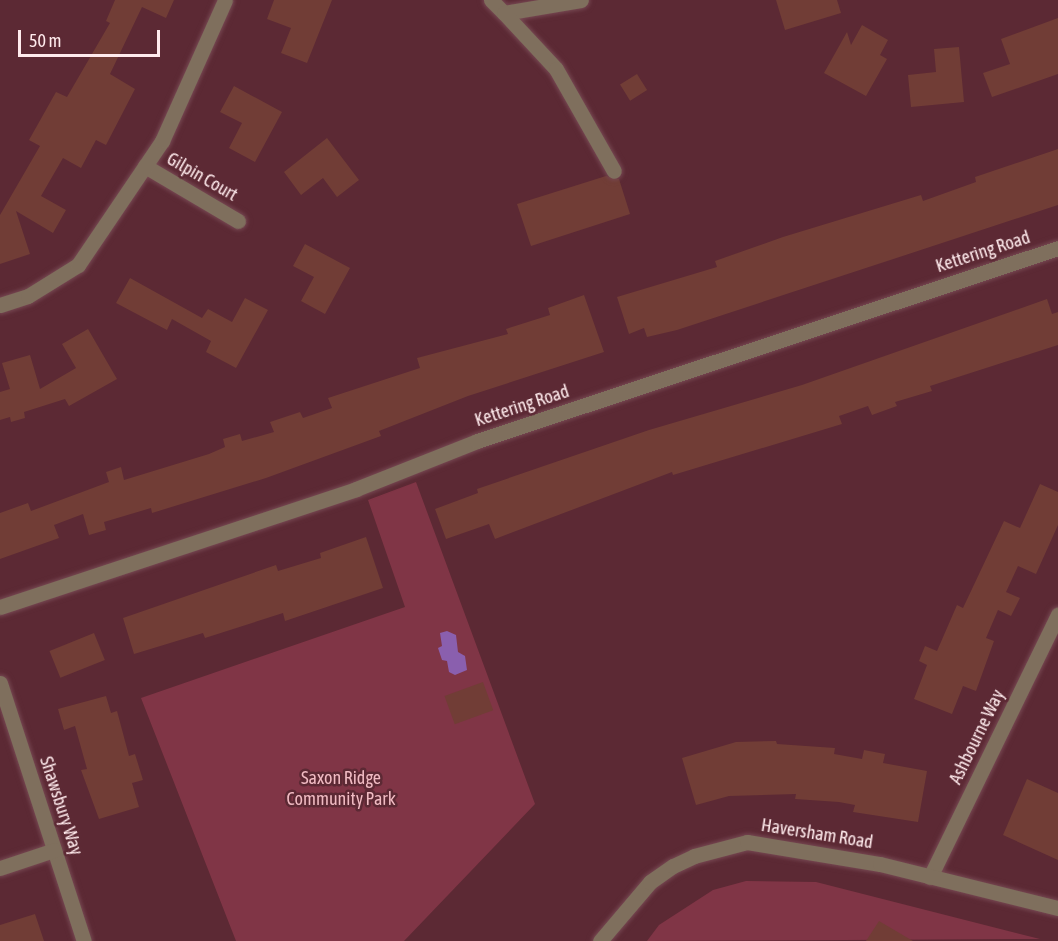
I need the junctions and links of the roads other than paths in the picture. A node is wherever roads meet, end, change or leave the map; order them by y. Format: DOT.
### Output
graph roads {
  1 [pos="225,0"];
  2 [pos="490,0"];
  3 [pos="581,0"];
  4 [pos="504,13"];
  5 [pos="145,166"];
  6 [pos="614,171"];
  7 [pos="238,221"];
  8 [pos="1058,248"];
  9 [pos="0,305"];
  10 [pos="0,607"];
  11 [pos="1058,614"];
  12 [pos="0,683"];
  13 [pos="54,850"];
  14 [pos="0,868"];
  15 [pos="930,877"];
  16 [pos="1058,908"];
  17 [pos="84,941"];
  18 [pos="600,941"];
  1 -- 5 [label="street"];
  2 -- 4 [label="street"];
  3 -- 4 [label="street"];
  4 -- 6 [label="street"];
  5 -- 7 [label="street, Gilpin Court"];
  5 -- 9 [label="street"];
  8 -- 10 [label="street, Kettering Road"];
  11 -- 15 [label="street, Ashbourne Way"];
  12 -- 13 [label="street, Shawsbury Way"];
  13 -- 14 [label="street"];
  13 -- 17 [label="street, Shawsbury Way"];
  15 -- 16 [label="street, Haversham Road"];
  15 -- 18 [label="street, Haversham Road"];
}
